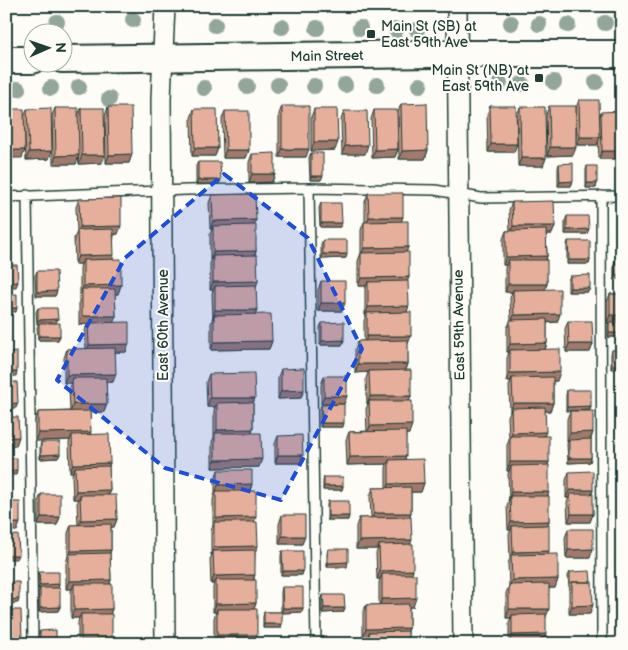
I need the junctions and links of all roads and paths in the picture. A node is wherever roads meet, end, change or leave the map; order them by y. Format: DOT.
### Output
graph roads {
  1 [pos="165,6"];
  2 [pos="457,6"];
  3 [pos="458,54"];
  4 [pos="622,54"];
  5 [pos="164,59"];
  6 [pos="6,60"];
  7 [pos="22,60"];
  8 [pos="72,60"];
  9 [pos="308,188"];
  10 [pos="162,191"];
  11 [pos="458,194"];
  12 [pos="27,195"];
  13 [pos="601,196"];
  14 [pos="622,196"];
  15 [pos="6,197"];
  16 [pos="33,644"];
  17 [pos="165,644"];
  18 [pos="316,644"];
  19 [pos="463,644"];
  20 [pos="602,644"];
  1 -- 5 [label="street, East 60th Avenue"];
  2 -- 3 [label="street, East 59th Avenue"];
  3 -- 4 [label="main road, Main Street"];
  3 -- 5 [label="main road, Main Street"];
  3 -- 11 [label="street, East 59th Avenue"];
  5 -- 8 [label="main road, Main Street"];
  5 -- 10 [label="street, East 60th Avenue"];
  6 -- 7 [label="main road"];
  9 -- 10 [label="lane"];
  9 -- 11 [label="lane"];
  9 -- 18 [label="lane"];
  10 -- 12 [label="lane"];
  10 -- 17 [label="street, East 60th Avenue"];
  11 -- 13 [label="lane"];
  11 -- 19 [label="street, East 59th Avenue"];
  12 -- 15 [label="lane"];
  12 -- 16 [label="lane"];
  13 -- 14 [label="lane"];
  13 -- 20 [label="lane"];
}
